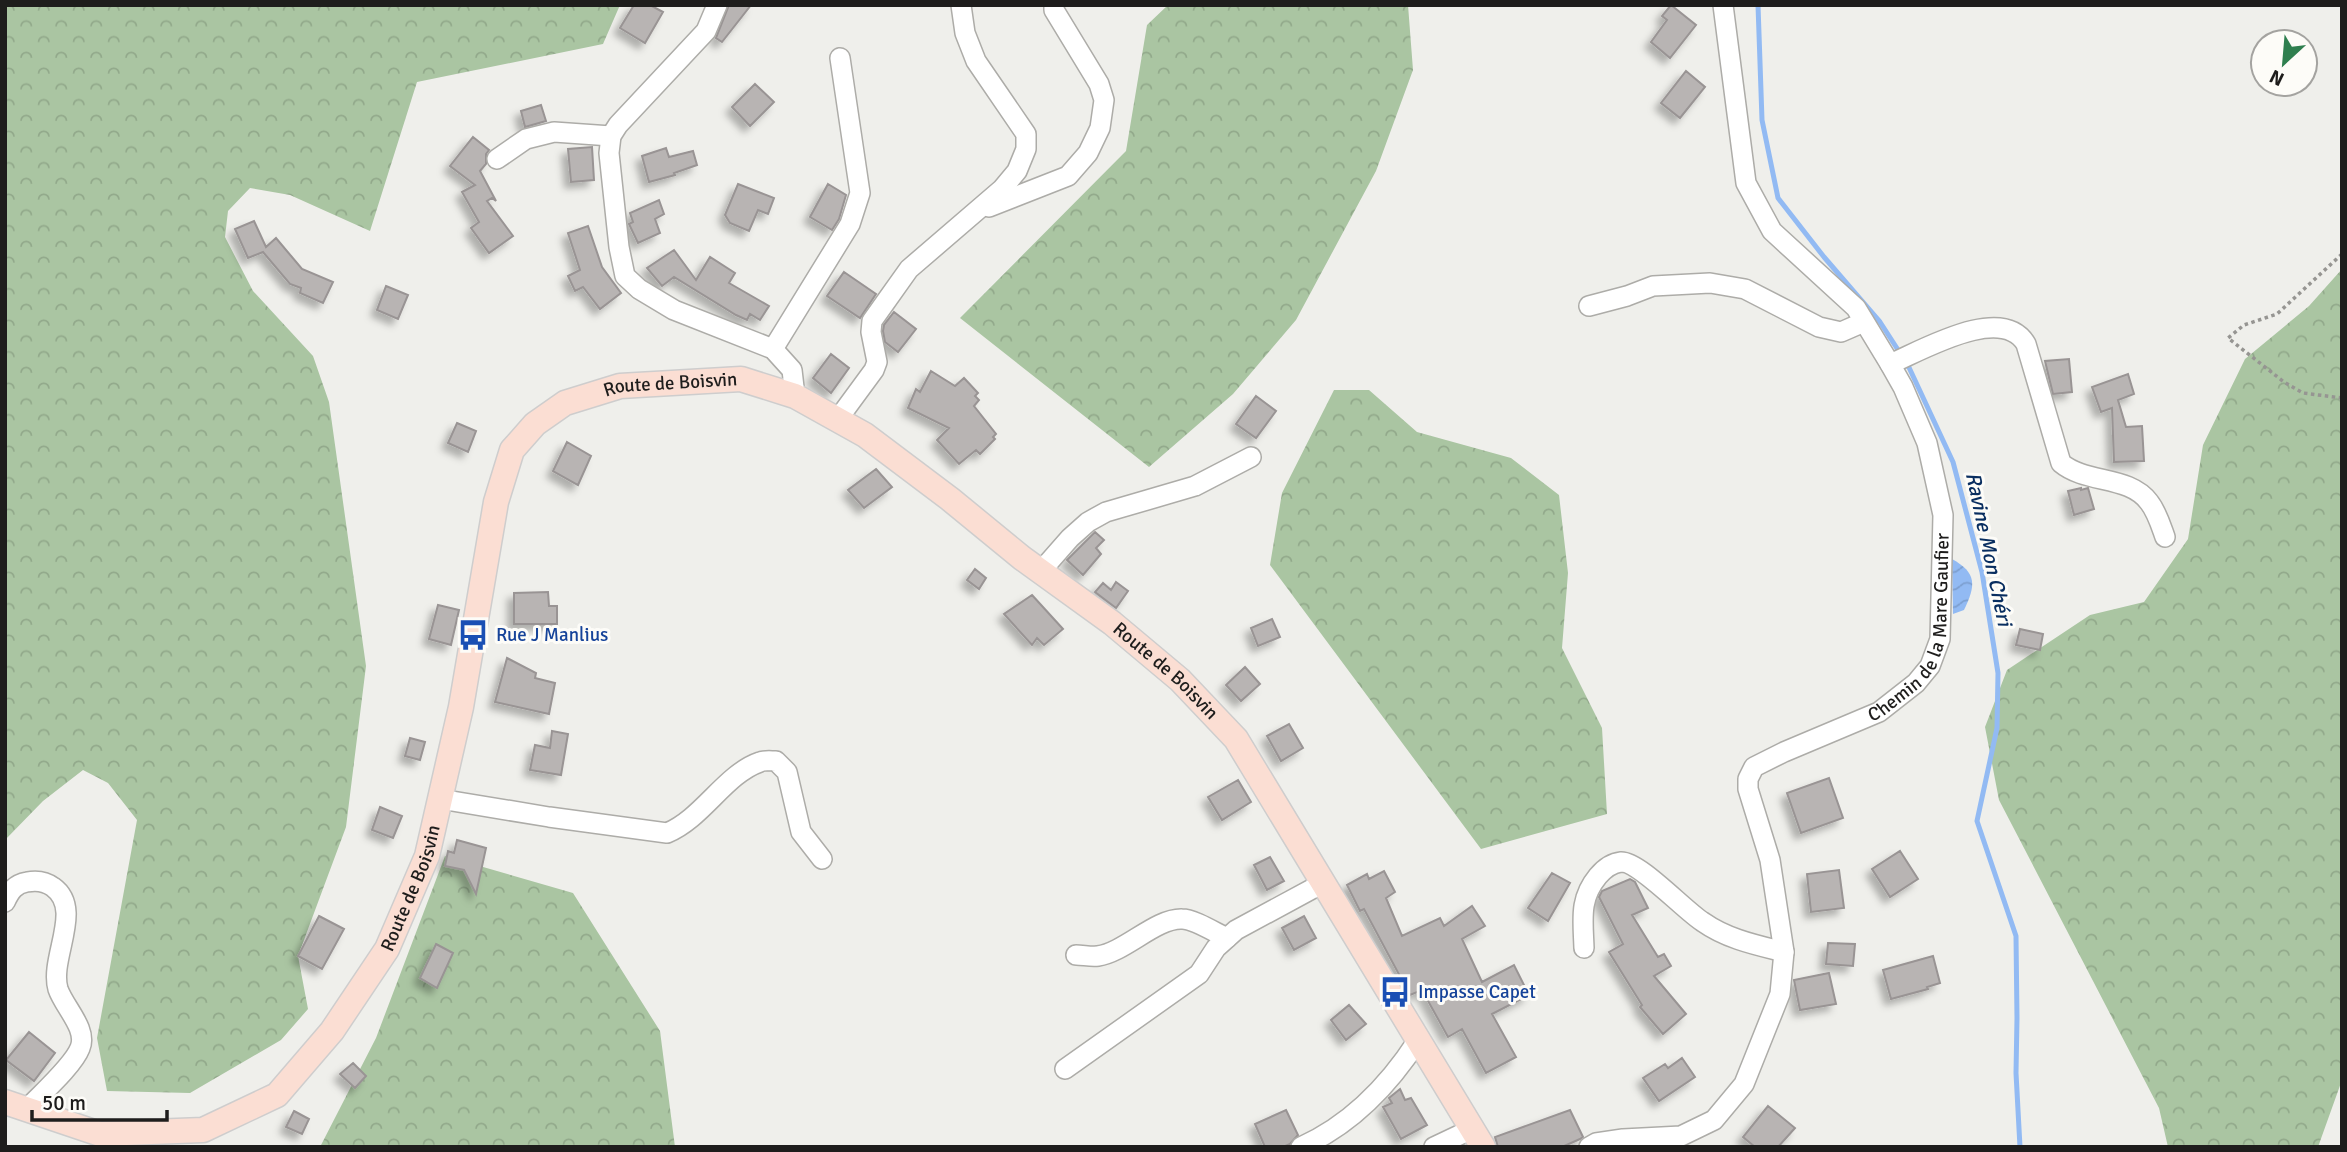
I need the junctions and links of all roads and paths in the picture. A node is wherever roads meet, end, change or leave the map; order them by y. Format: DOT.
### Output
graph roads {
  1 [pos="717,5"];
  2 [pos="961,5"];
  3 [pos="1054,5"];
  4 [pos="1723,5"];
  5 [pos="840,58"];
  6 [pos="611,136"];
  7 [pos="497,159"];
  8 [pos="974,212"];
  9 [pos="2342,254"];
  10 [pos="1589,306"];
  11 [pos="1864,322"];
  12 [pos="773,349"];
  13 [pos="1890,364"];
  14 [pos="795,396"];
  15 [pos="2342,398"];
  16 [pos="838,419"];
  17 [pos="1251,457"];
  18 [pos="2165,537"];
  19 [pos="1041,571"];
  20 [pos="440,799"];
  21 [pos="822,859"];
  22 [pos="1323,883"];
  23 [pos="5,902"];
  24 [pos="1227,938"];
  25 [pos="1584,948"];
  26 [pos="1784,952"];
  27 [pos="1076,955"];
  28 [pos="1419,1040"];
  29 [pos="1065,1069"];
  30 [pos="16,1106"];
  31 [pos="1478,1138"];
  32 [pos="1301,1147"];
  33 [pos="1434,1147"];
  34 [pos="1589,1147"];
  1 -- 6 [label="street"];
  2 -- 8 [label="street"];
  3 -- 8 [label="street"];
  4 -- 11 [label="street, Chemin de la Mare Gaufier"];
  5 -- 12 [label="street"];
  6 -- 7 [label="street"];
  6 -- 12 [label="street"];
  8 -- 16 [label="street"];
  9 -- 15 [label="path"];
  10 -- 11 [label="street"];
  11 -- 13 [label="street, Chemin de la Mare Gaufier"];
  12 -- 14 [label="street"];
  13 -- 18 [label="street"];
  13 -- 26 [label="street, Chemin de la Mare Gaufier"];
  14 -- 16 [label="main road, Route de Boisvin"];
  14 -- 20 [label="main road, Route de Boisvin"];
  16 -- 19 [label="main road, Route de Boisvin"];
  17 -- 19 [label="street"];
  19 -- 22 [label="main road, Route de Boisvin"];
  20 -- 21 [label="street"];
  20 -- 30 [label="main road, Route de Boisvin"];
  22 -- 24 [label="street"];
  22 -- 28 [label="main road, Route de Boisvin"];
  23 -- 30 [label="street"];
  24 -- 27 [label="street"];
  24 -- 29 [label="street"];
  25 -- 26 [label="street"];
  26 -- 34 [label="street, Chemin de la Mare Gaufier"];
  28 -- 31 [label="main road, Route de Boisvin"];
  28 -- 32 [label="street"];
  31 -- 33 [label="street"];
}
